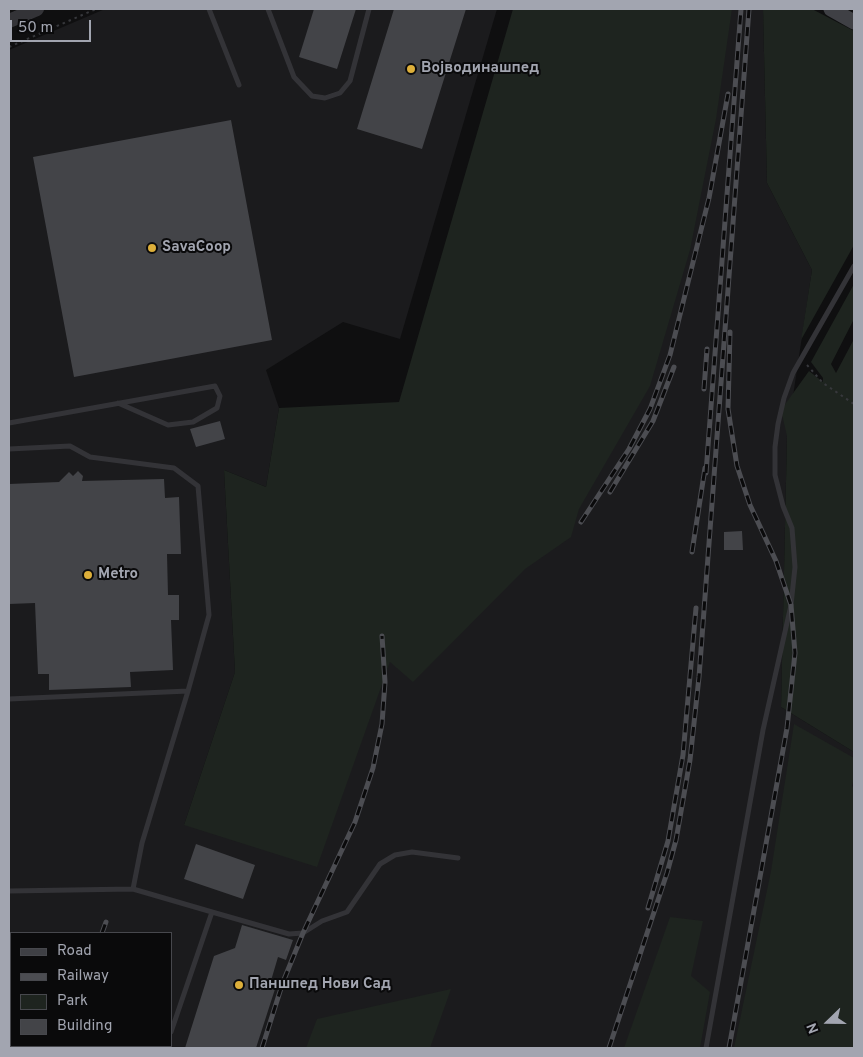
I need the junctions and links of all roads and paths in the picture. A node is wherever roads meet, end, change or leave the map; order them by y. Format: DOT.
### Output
graph roads {
  1 [pos="37,9"];
  2 [pos="96,9"];
  3 [pos="209,9"];
  4 [pos="268,9"];
  5 [pos="369,9"];
  6 [pos="831,9"];
  7 [pos="9,21"];
  8 [pos="854,22"];
  9 [pos="9,47"];
  10 [pos="239,85"];
  11 [pos="854,266"];
  12 [pos="802,360"];
  13 [pos="118,403"];
  14 [pos="854,404"];
  15 [pos="9,422"];
  16 [pos="9,449"];
  17 [pos="188,692"];
  18 [pos="9,699"];
  19 [pos="458,858"];
  20 [pos="133,889"];
  21 [pos="9,890"];
  22 [pos="212,912"];
  23 [pos="172,1029"];
  24 [pos="706,1048"];
  1 -- 7 [label="street"];
  2 -- 9 [label="path"];
  3 -- 10 [label="lane"];
  4 -- 5 [label="lane"];
  6 -- 8 [label="main road"];
  11 -- 12 [label="lane"];
  12 -- 14 [label="path"];
  12 -- 24 [label="lane"];
  13 -- 13 [label="lane"];
  13 -- 15 [label="lane"];
  16 -- 17 [label="lane"];
  17 -- 18 [label="lane"];
  17 -- 20 [label="lane"];
  19 -- 22 [label="lane"];
  20 -- 21 [label="lane"];
  20 -- 22 [label="lane"];
  22 -- 23 [label="lane"];
}
